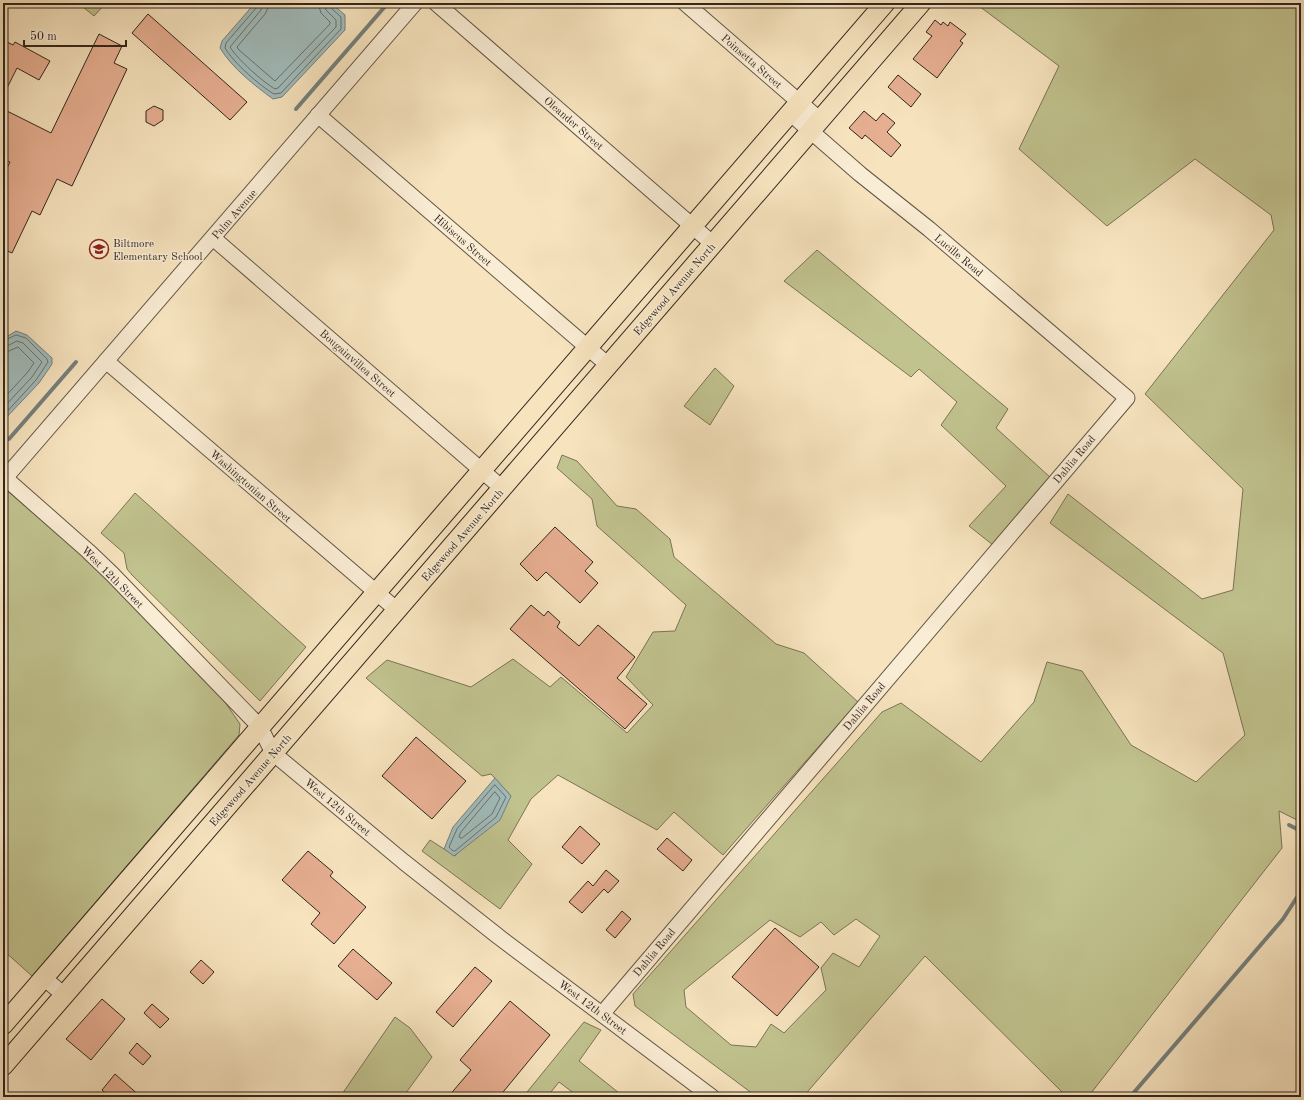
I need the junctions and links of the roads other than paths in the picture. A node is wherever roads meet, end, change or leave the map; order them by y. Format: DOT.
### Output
graph roads {
  1 [pos="415,3"];
  2 [pos="436,3"];
  3 [pos="685,3"];
  4 [pos="885,3"];
  5 [pos="921,3"];
  6 [pos="795,108"];
  7 [pos="318,115"];
  8 [pos="815,125"];
  9 [pos="693,226"];
  10 [pos="213,238"];
  11 [pos="713,244"];
  12 [pos="588,348"];
  13 [pos="106,361"];
  14 [pos="608,365"];
  15 [pos="1127,398"];
  16 [pos="482,470"];
  17 [pos="4,477"];
  18 [pos="502,488"];
  19 [pos="376,593"];
  20 [pos="397,610"];
  21 [pos="260,727"];
  22 [pos="273,753"];
  23 [pos="44,978"];
  24 [pos="64,995"];
  25 [pos="602,1014"];
  26 [pos="3,1025"];
  27 [pos="3,1066"];
  28 [pos="712,1097"];
  1 -- 7 [label="street, Palm Avenue"];
  2 -- 9 [label="street, Oleander Street"];
  3 -- 6 [label="street, Poinsetta Street"];
  4 -- 6 [label="main road"];
  5 -- 8 [label="main road, Edgewood Avenue North"];
  6 -- 8 [label="street, Lucille Road"];
  6 -- 9 [label="main road"];
  7 -- 10 [label="street, Palm Avenue"];
  7 -- 12 [label="street, Hibiscus Street"];
  8 -- 11 [label="main road, Edgewood Avenue North"];
  8 -- 15 [label="street, Lucille Road"];
  9 -- 11 [label="street, Oleander Street"];
  9 -- 12 [label="main road"];
  10 -- 13 [label="street, Palm Avenue"];
  10 -- 16 [label="street, Bougainvillea Street"];
  11 -- 14 [label="main road, Edgewood Avenue North"];
  12 -- 14 [label="street, Hibiscus Street"];
  12 -- 16 [label="main road"];
  13 -- 17 [label="street, Palm Avenue"];
  13 -- 19 [label="street, Washingtonian Street"];
  14 -- 18 [label="main road, Edgewood Avenue North"];
  15 -- 25 [label="street, Dahlia Road"];
  16 -- 18 [label="street, Bougainvillea Street"];
  16 -- 19 [label="main road"];
  17 -- 21 [label="street, West 12th Street"];
  18 -- 20 [label="main road, Edgewood Avenue North"];
  19 -- 20 [label="street, Washingtonian Street"];
  19 -- 21 [label="main road"];
  20 -- 22 [label="main road, Edgewood Avenue North"];
  21 -- 22 [label="street, West 12th Street"];
  21 -- 23 [label="main road"];
  22 -- 24 [label="main road, Edgewood Avenue North"];
  22 -- 25 [label="street, West 12th Street"];
  23 -- 24 [label="street"];
  23 -- 26 [label="main road"];
  24 -- 27 [label="main road, Edgewood Avenue North"];
  25 -- 28 [label="street, West 12th Street"];
}
